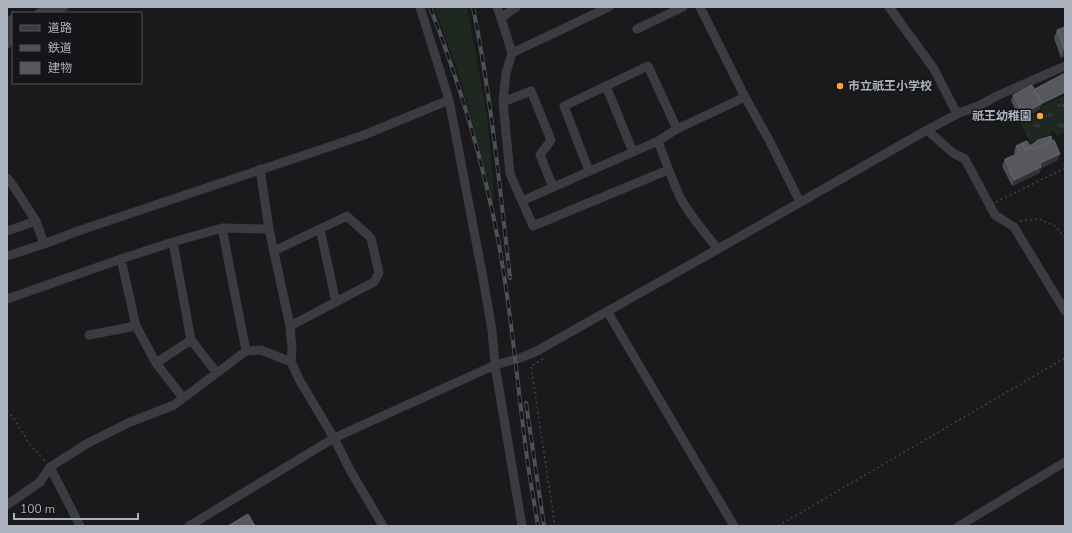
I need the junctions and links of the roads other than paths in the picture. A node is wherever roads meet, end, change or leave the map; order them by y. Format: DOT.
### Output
graph roads {
  1 [pos="64,7"];
  2 [pos="420,7"];
  3 [pos="497,7"];
  4 [pos="516,7"];
  5 [pos="609,7"];
  6 [pos="683,7"];
  7 [pos="700,7"];
  8 [pos="889,7"];
  9 [pos="43,12"];
  10 [pos="501,18"];
  11 [pos="12,19"];
  12 [pos="637,29"];
  13 [pos="7,44"];
  14 [pos="512,53"];
  15 [pos="1065,66"];
  16 [pos="606,86"];
  17 [pos="744,97"];
  18 [pos="449,100"];
  19 [pos="503,102"];
  20 [pos="957,114"];
  21 [pos="677,129"];
  22 [pos="927,130"];
  23 [pos="658,141"];
  24 [pos="633,152"];
  25 [pos="260,169"];
  26 [pos="668,170"];
  27 [pos="589,171"];
  28 [pos="7,178"];
  29 [pos="553,187"];
  30 [pos="522,201"];
  31 [pos="800,202"];
  32 [pos="36,221"];
  33 [pos="222,228"];
  34 [pos="269,228"];
  35 [pos="320,229"];
  36 [pos="7,231"];
  37 [pos="173,242"];
  38 [pos="44,244"];
  39 [pos="718,249"];
  40 [pos="274,251"];
  41 [pos="7,256"];
  42 [pos="121,259"];
  43 [pos="7,299"];
  44 [pos="336,302"];
  45 [pos="607,311"];
  46 [pos="1065,311"];
  47 [pos="136,326"];
  48 [pos="290,326"];
  49 [pos="89,335"];
  50 [pos="191,340"];
  51 [pos="246,352"];
  52 [pos="290,362"];
  53 [pos="156,363"];
  54 [pos="495,365"];
  55 [pos="217,373"];
  56 [pos="183,398"];
  57 [pos="334,438"];
  58 [pos="1065,463"];
  59 [pos="50,466"];
  60 [pos="7,505"];
  61 [pos="80,526"];
  62 [pos="189,526"];
  63 [pos="383,526"];
  64 [pos="522,526"];
  65 [pos="734,526"];
  66 [pos="959,526"];
  1 -- 9 [label="street"];
  2 -- 18 [label="street"];
  3 -- 10 [label="street"];
  4 -- 10 [label="street"];
  5 -- 14 [label="street"];
  6 -- 12 [label="street"];
  7 -- 17 [label="street"];
  8 -- 20 [label="street"];
  10 -- 14 [label="street"];
  11 -- 13 [label="street"];
  14 -- 19 [label="street"];
  15 -- 20 [label="street"];
  16 -- 21 [label="street"];
  16 -- 24 [label="street"];
  16 -- 27 [label="street"];
  17 -- 21 [label="street"];
  17 -- 31 [label="street"];
  18 -- 25 [label="street"];
  18 -- 54 [label="street"];
  19 -- 29 [label="street"];
  19 -- 30 [label="street"];
  20 -- 22 [label="street"];
  21 -- 23 [label="street"];
  22 -- 31 [label="street"];
  22 -- 46 [label="street"];
  23 -- 24 [label="street"];
  23 -- 26 [label="street"];
  24 -- 27 [label="street"];
  25 -- 34 [label="street"];
  25 -- 38 [label="street"];
  26 -- 30 [label="street"];
  26 -- 39 [label="street"];
  27 -- 29 [label="street"];
  28 -- 32 [label="street"];
  29 -- 30 [label="street"];
  31 -- 39 [label="street"];
  32 -- 36 [label="street"];
  32 -- 38 [label="street"];
  33 -- 34 [label="street"];
  33 -- 37 [label="street"];
  33 -- 51 [label="street"];
  34 -- 40 [label="street"];
  35 -- 40 [label="street"];
  35 -- 44 [label="street"];
  35 -- 44 [label="street"];
  37 -- 42 [label="street"];
  37 -- 50 [label="street"];
  38 -- 41 [label="street"];
  39 -- 45 [label="street"];
  40 -- 48 [label="street"];
  42 -- 43 [label="street"];
  42 -- 47 [label="street"];
  44 -- 48 [label="street"];
  45 -- 54 [label="street"];
  45 -- 65 [label="street"];
  47 -- 49 [label="street"];
  47 -- 53 [label="street"];
  48 -- 52 [label="street"];
  50 -- 53 [label="street"];
  50 -- 55 [label="street"];
  51 -- 52 [label="street"];
  51 -- 55 [label="street"];
  52 -- 57 [label="street"];
  53 -- 56 [label="street"];
  54 -- 57 [label="street"];
  54 -- 64 [label="street"];
  55 -- 56 [label="street"];
  56 -- 59 [label="street"];
  57 -- 62 [label="street"];
  57 -- 63 [label="street"];
  58 -- 66 [label="street"];
  59 -- 60 [label="street"];
  59 -- 61 [label="street"];
}
